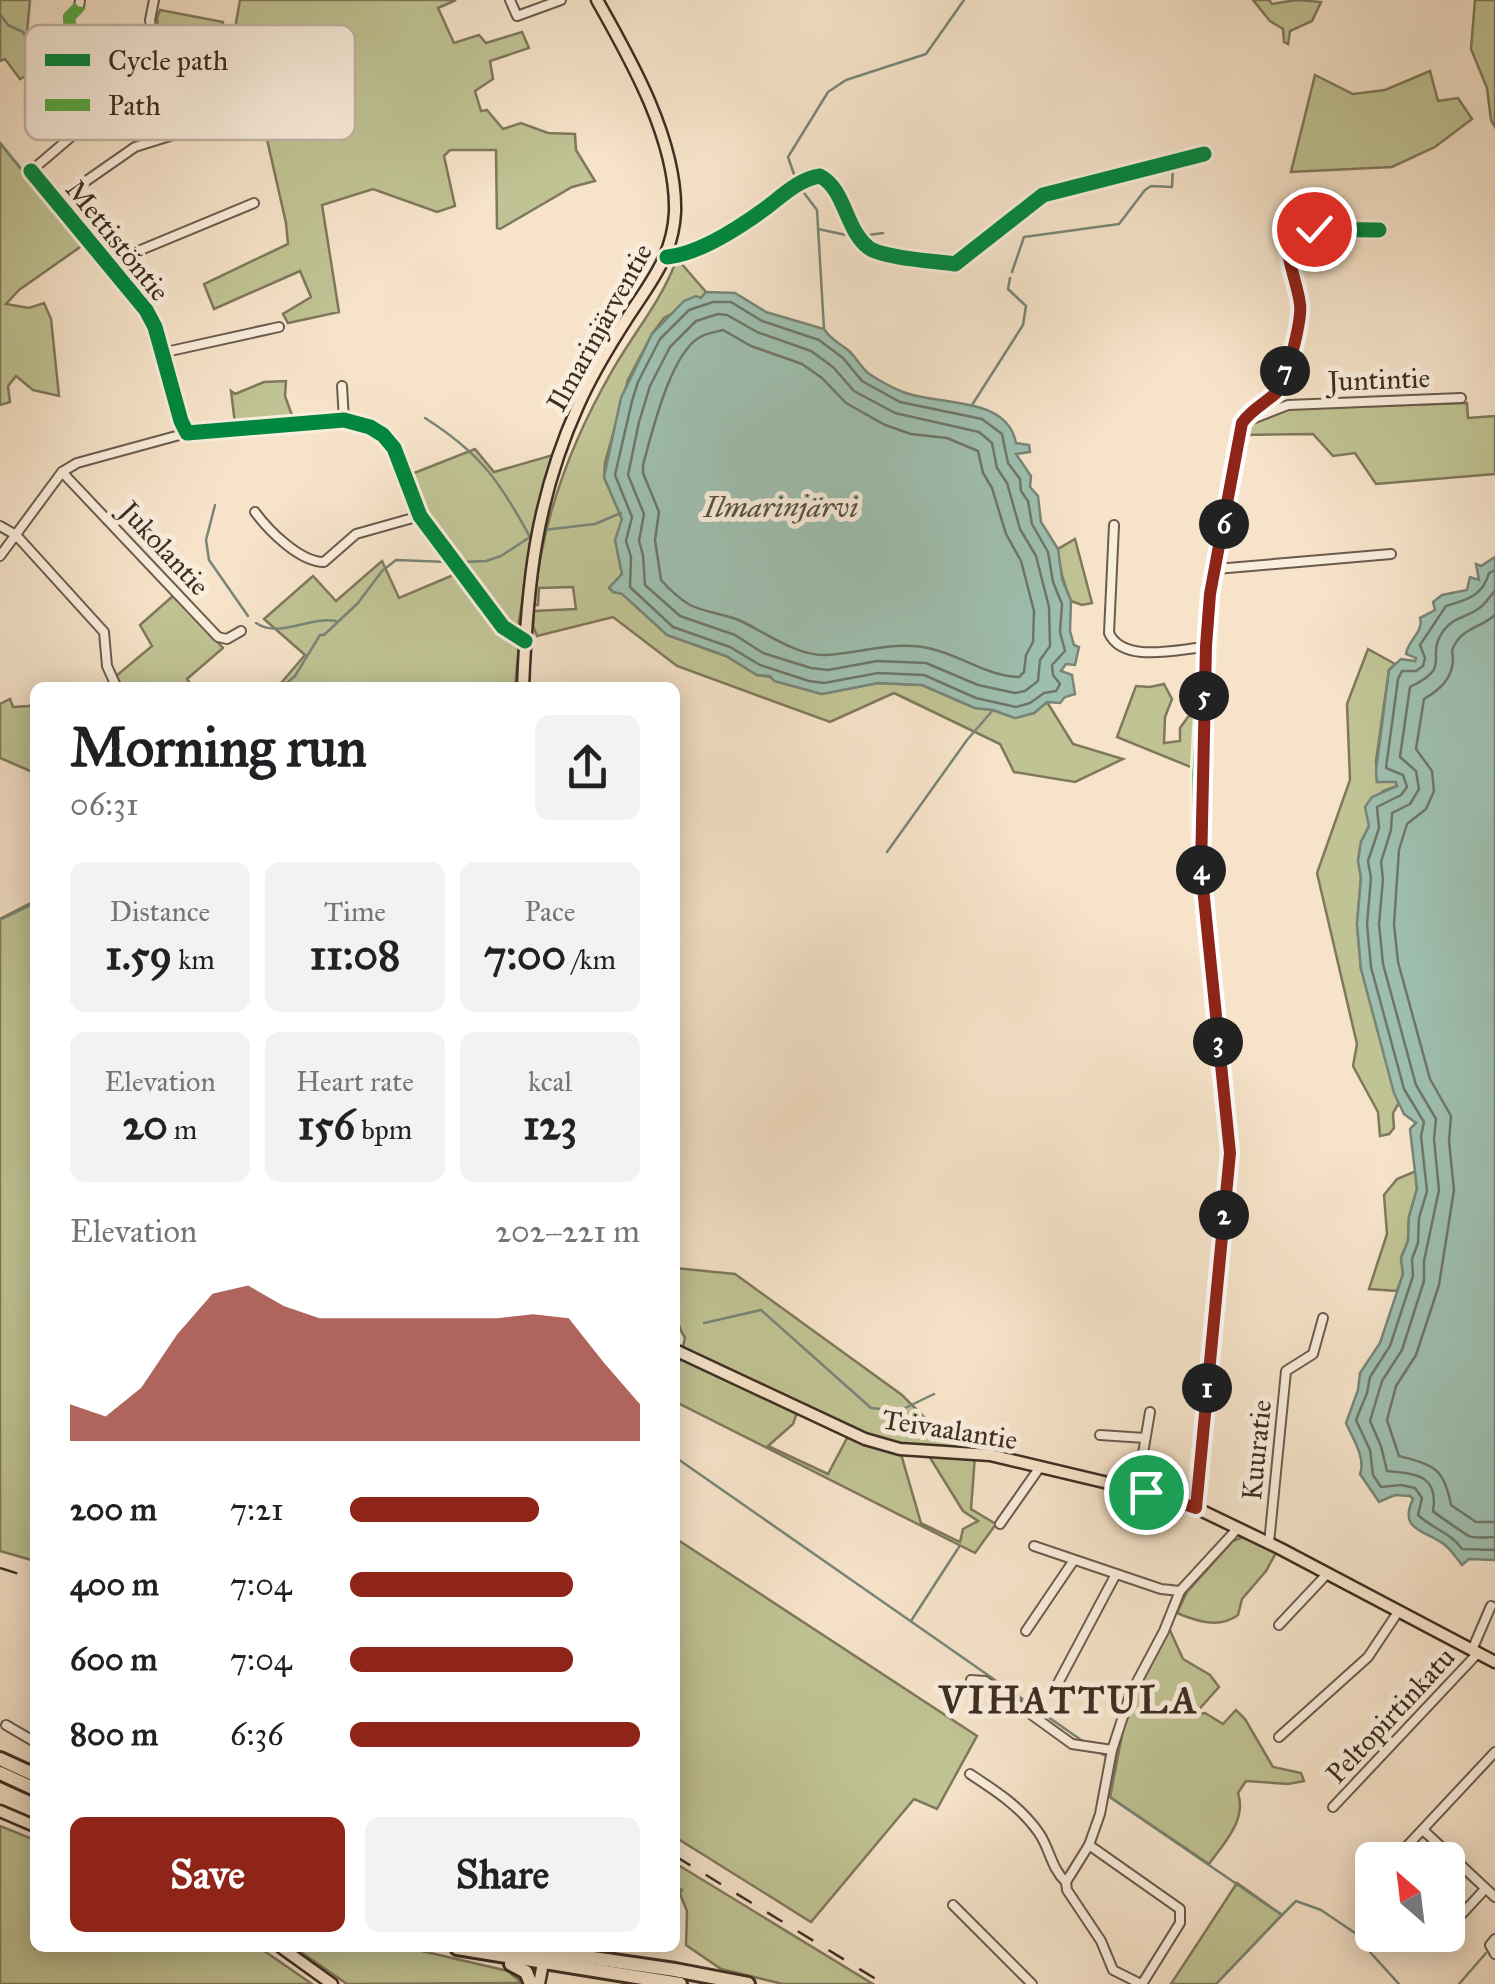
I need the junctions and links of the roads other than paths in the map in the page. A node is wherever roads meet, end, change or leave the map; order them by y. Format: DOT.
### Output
graph roads {
  1 [pos="80,0"];
  2 [pos="154,0"];
  3 [pos="510,0"];
  4 [pos="562,0"];
  5 [pos="597,0"];
  6 [pos="70,25"];
  7 [pos="151,25"];
  8 [pos="67,140"];
  9 [pos="149,140"];
  10 [pos="1204,154"];
  11 [pos="56,202"];
  12 [pos="254,202"];
  13 [pos="1379,230"];
  14 [pos="667,257"];
  15 [pos="107,264"];
  16 [pos="279,327"];
  17 [pos="161,352"];
  18 [pos="342,386"];
  19 [pos="1461,398"];
  20 [pos="344,420"];
  21 [pos="1242,423"];
  22 [pos="187,433"];
  23 [pos="62,472"];
  24 [pos="255,512"];
  25 [pos="420,516"];
  26 [pos="1114,525"];
  27 [pos="0,526"];
  28 [pos="16,535"];
  29 [pos="1391,554"];
  30 [pos="0,556"];
  31 [pos="1216,568"];
  32 [pos="241,631"];
  33 [pos="525,641"];
  34 [pos="1206,646"];
  35 [pos="114,682"];
  36 [pos="523,682"];
  37 [pos="1322,1318"];
  38 [pos="680,1352"];
  39 [pos="1150,1412"];
  40 [pos="1100,1435"];
  41 [pos="1145,1438"];
  42 [pos="1040,1467"];
  43 [pos="1137,1490"];
  44 [pos="1196,1508"];
  45 [pos="1000,1524"];
  46 [pos="1238,1528"];
  47 [pos="1268,1543"];
  48 [pos="1034,1546"];
  49 [pos="1074,1560"];
  50 [pos="1116,1574"];
  51 [pos="1327,1574"];
  52 [pos="1180,1591"];
  53 [pos="1491,1606"];
  54 [pos="1398,1612"];
  55 [pos="1279,1626"];
  56 [pos="1026,1631"];
  57 [pos="1475,1651"];
  58 [pos="1495,1662"];
  59 [pos="971,1680"];
  60 [pos="1057,1684"];
  61 [pos="6,1726"];
  62 [pos="1279,1737"];
  63 [pos="30,1739"];
  64 [pos="1112,1750"];
  65 [pos="1495,1752"];
  66 [pos="0,1759"];
  67 [pos="30,1772"];
  68 [pos="0,1773"];
  69 [pos="970,1774"];
  70 [pos="30,1787"];
  71 [pos="1333,1806"];
  72 [pos="0,1811"];
  73 [pos="30,1824"];
  74 [pos="1422,1830"];
  75 [pos="1411,1842"];
  76 [pos="1435,1842"];
  77 [pos="1089,1845"];
  78 [pos="1465,1870"];
  79 [pos="1066,1882"];
  80 [pos="1485,1889"];
  81 [pos="1495,1898"];
  82 [pos="953,1905"];
  83 [pos="1465,1911"];
  84 [pos="1495,1939"];
  85 [pos="288,1952"];
  86 [pos="476,1952"];
  87 [pos="586,1952"];
  88 [pos="481,1953"];
  89 [pos="538,1953"];
  90 [pos="1495,1954"];
  91 [pos="613,1961"];
  92 [pos="1113,1970"];
  93 [pos="1113,1982"];
  94 [pos="332,1984"];
  95 [pos="534,1984"];
  96 [pos="680,1984"];
  97 [pos="748,1984"];
  98 [pos="1032,1984"];
  99 [pos="1141,1984"];
  1 -- 6 [label="street"];
  2 -- 7 [label="street"];
  3 -- 4 [label="street"];
  5 -- 14 [label="main road, Ilmarinjärventie"];
  8 -- 11 [label="street, Mettistöntie"];
  9 -- 11 [label="street"];
  10 -- 14 [label="street"];
  11 -- 15 [label="street, Mettistöntie"];
  12 -- 15 [label="street"];
  13 -- 21 [label="street"];
  14 -- 33 [label="main road, Ilmarinjärventie"];
  15 -- 17 [label="street, Mettistöntie"];
  16 -- 17 [label="street"];
  17 -- 22 [label="street, Mettistöntie"];
  18 -- 20 [label="street"];
  19 -- 21 [label="street, Juntintie"];
  20 -- 22 [label="street"];
  20 -- 25 [label="street"];
  21 -- 31 [label="street"];
  22 -- 23 [label="street"];
  23 -- 28 [label="street"];
  23 -- 32 [label="street, Jukolantie"];
  24 -- 25 [label="street"];
  25 -- 33 [label="street"];
  26 -- 34 [label="street"];
  27 -- 28 [label="street"];
  28 -- 30 [label="street"];
  28 -- 35 [label="street"];
  29 -- 31 [label="street"];
  31 -- 34 [label="street"];
  33 -- 36 [label="main road, Ilmarinjärventie"];
  34 -- 44 [label="street"];
  37 -- 47 [label="street, Kuuratie"];
  38 -- 42 [label="main road, Teivaalantie"];
  39 -- 41 [label="street"];
  40 -- 41 [label="street"];
  41 -- 43 [label="street"];
  42 -- 43 [label="main road, Teivaalantie"];
  42 -- 45 [label="street"];
  43 -- 44 [label="main road, Teivaalantie"];
  44 -- 46 [label="main road, Teivaalantie"];
  46 -- 47 [label="main road, Teivaalantie"];
  46 -- 52 [label="street"];
  47 -- 51 [label="main road, Teivaalantie"];
  48 -- 49 [label="street"];
  49 -- 50 [label="street"];
  49 -- 56 [label="street"];
  50 -- 52 [label="street"];
  50 -- 60 [label="street"];
  51 -- 54 [label="main road, Teivaalantie"];
  51 -- 55 [label="street"];
  52 -- 64 [label="street"];
  53 -- 57 [label="street"];
  54 -- 57 [label="main road, Teivaalantie"];
  54 -- 62 [label="street"];
  57 -- 58 [label="main road, Teivaalantie"];
  57 -- 71 [label="street, Peltopirtinkatu"];
  59 -- 64 [label="street"];
  61 -- 63 [label="street"];
  64 -- 77 [label="street"];
  65 -- 74 [label="street"];
  66 -- 67 [label="highway"];
  68 -- 70 [label="highway"];
  69 -- 79 [label="street"];
  72 -- 73 [label="main road"];
  74 -- 75 [label="street"];
  74 -- 76 [label="street"];
  77 -- 79 [label="street"];
  77 -- 99 [label="street"];
  78 -- 80 [label="street"];
  79 -- 92 [label="street"];
  80 -- 81 [label="street"];
  80 -- 83 [label="street"];
  82 -- 98 [label="street"];
  84 -- 90 [label="street"];
  85 -- 94 [label="main road"];
  86 -- 88 [label="highway"];
  87 -- 91 [label="highway"];
  88 -- 89 [label="highway"];
  88 -- 95 [label="highway"];
  89 -- 91 [label="highway"];
  89 -- 95 [label="main road"];
  89 -- 96 [label="highway"];
  91 -- 97 [label="highway"];
  92 -- 93 [label="street"];
  92 -- 99 [label="street"];
}
